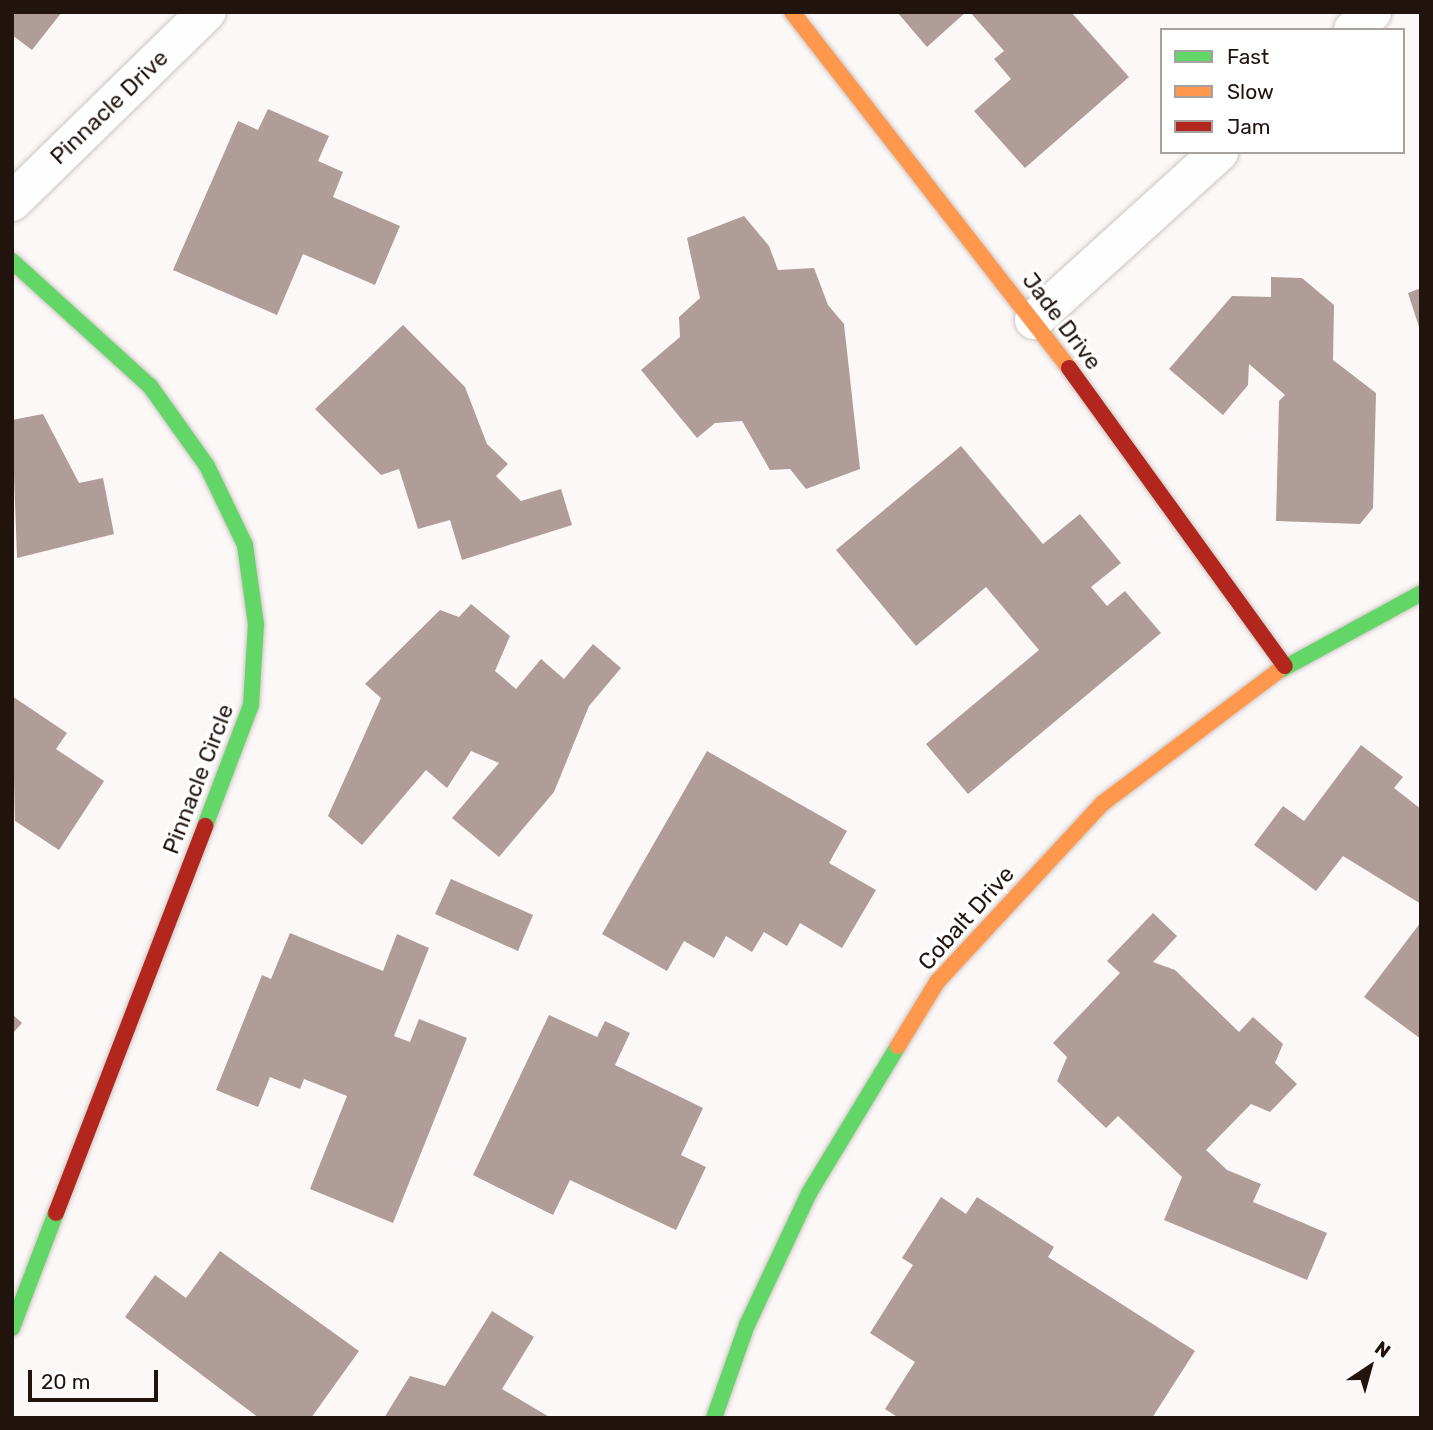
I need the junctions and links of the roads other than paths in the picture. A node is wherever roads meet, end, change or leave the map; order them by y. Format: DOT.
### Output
graph roads {
  1 [pos="207,12"];
  2 [pos="792,12"];
  3 [pos="1372,12"];
  4 [pos="1355,28"];
  5 [pos="1217,154"];
  6 [pos="12,202"];
  7 [pos="12,261"];
  8 [pos="1034,320"];
  9 [pos="1421,593"];
  10 [pos="1285,666"];
  11 [pos="12,1328"];
  12 [pos="714,1418"];
  1 -- 6 [label="street, Pinnacle Drive"];
  2 -- 8 [label="street, Jade Drive"];
  3 -- 4 [label="street"];
  5 -- 8 [label="street"];
  7 -- 11 [label="street, Pinnacle Circle"];
  8 -- 10 [label="street, Jade Drive"];
  9 -- 10 [label="street, Cobalt Drive"];
  10 -- 12 [label="street, Cobalt Drive"];
}
